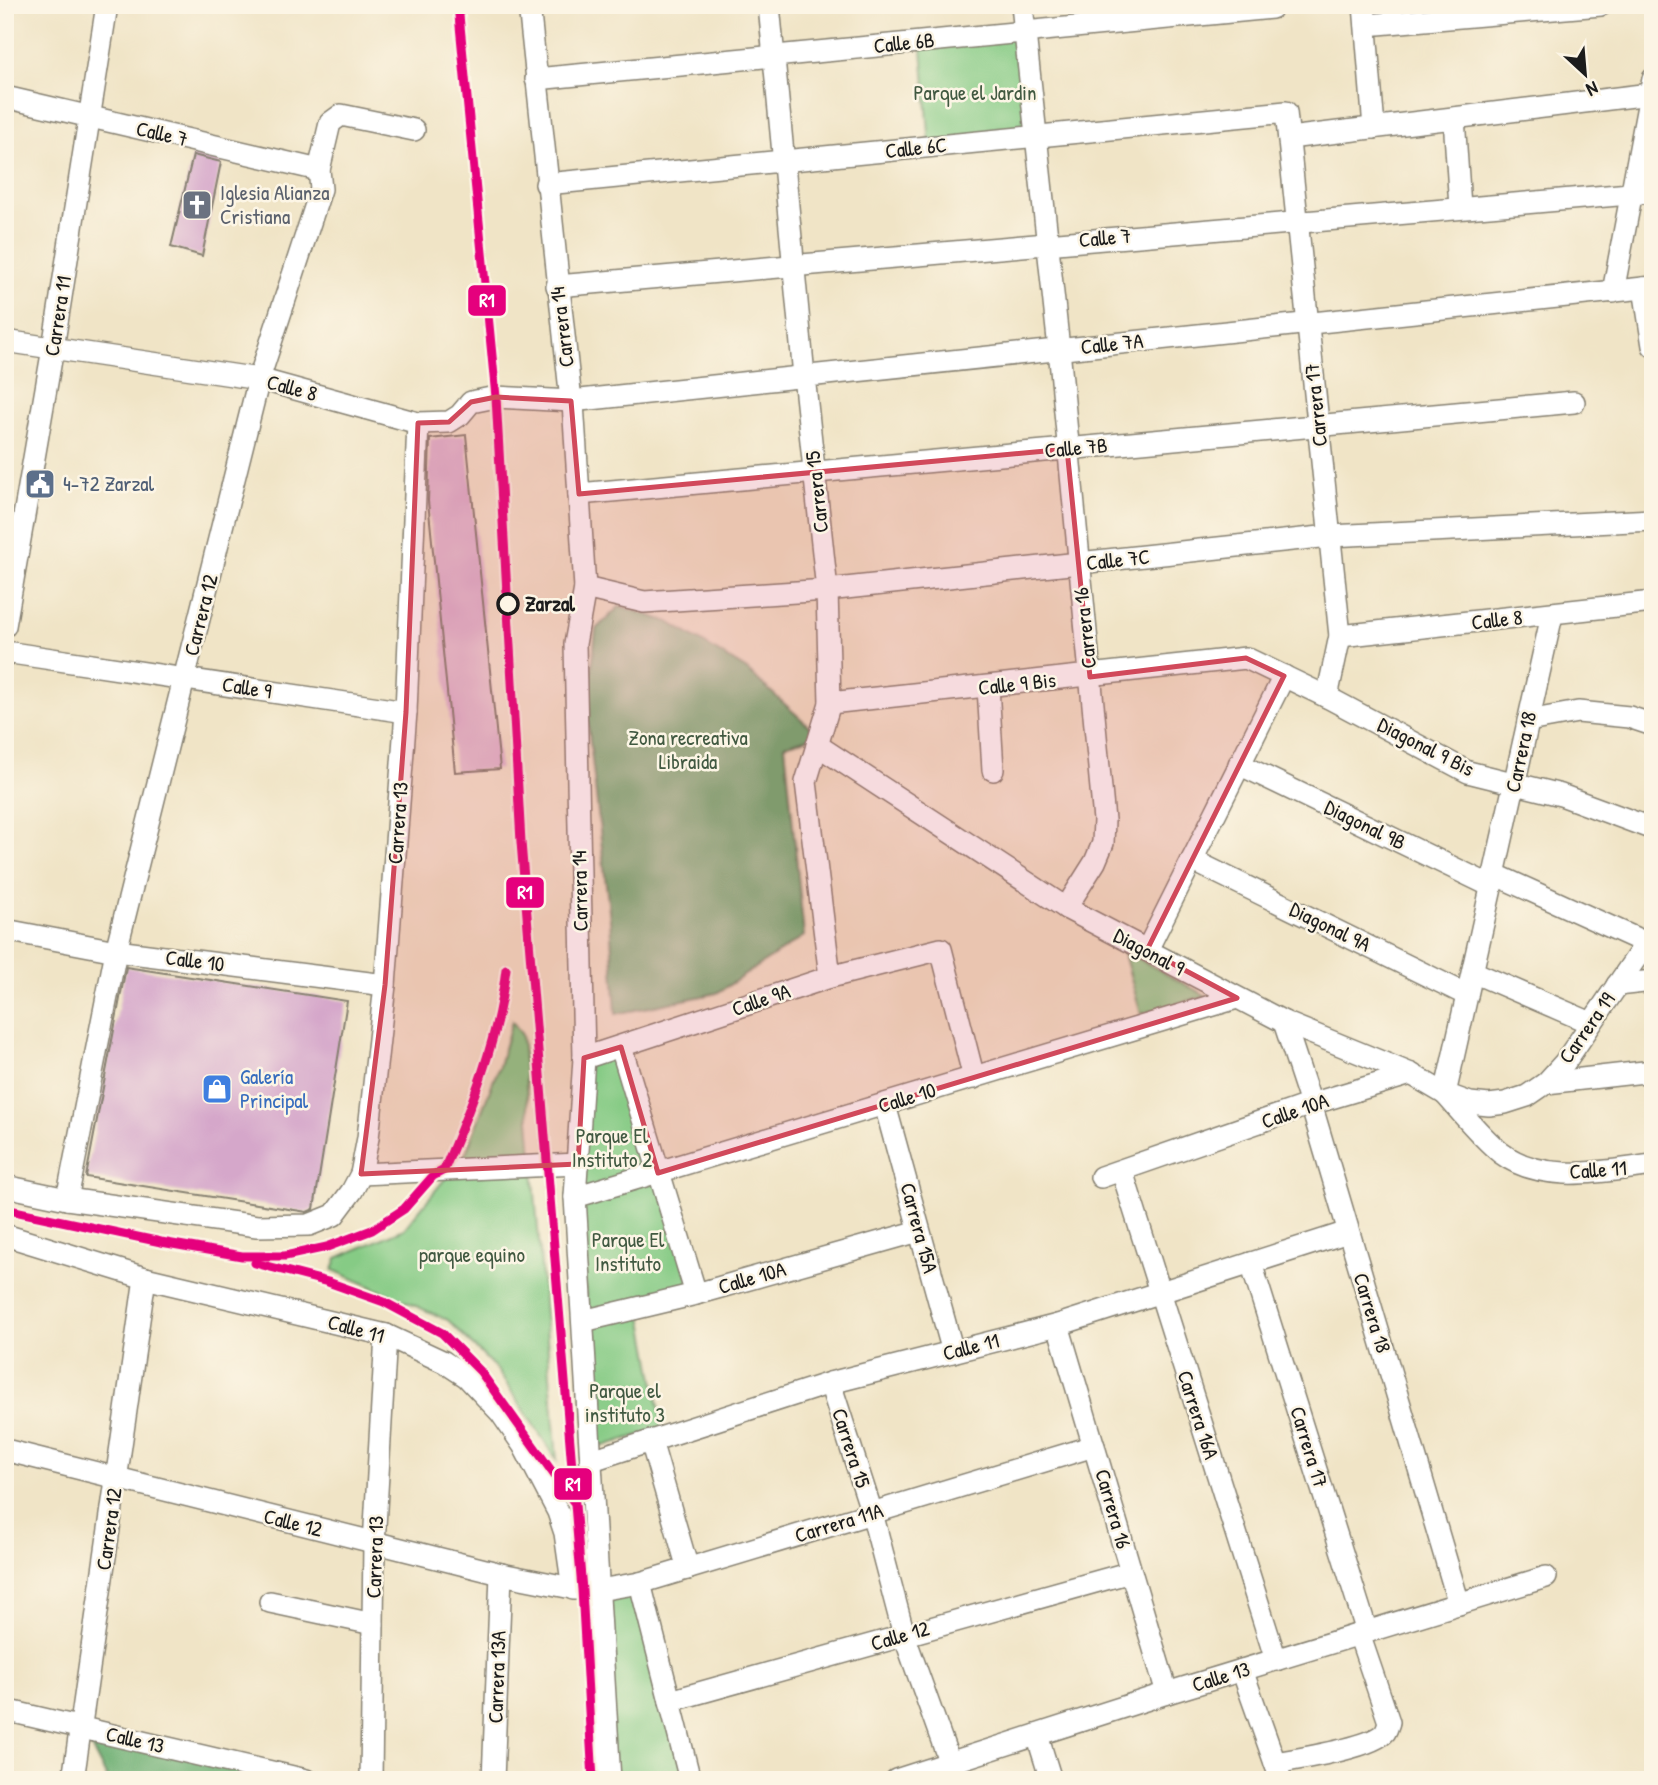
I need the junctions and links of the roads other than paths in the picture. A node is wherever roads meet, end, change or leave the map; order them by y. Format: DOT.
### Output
graph roads {
  1 [pos="107,5"];
  2 [pos="529,5"];
  3 [pos="769,5"];
  4 [pos="1022,5"];
  5 [pos="1601,5"];
  6 [pos="1272,6"];
  7 [pos="1365,15"];
  8 [pos="1025,31"];
  9 [pos="775,56"];
  10 [pos="536,79"];
  11 [pos="1651,86"];
  12 [pos="5,97"];
  13 [pos="1286,112"];
  14 [pos="90,117"];
  15 [pos="1649,117"];
  16 [pos="1454,118"];
  17 [pos="1374,128"];
  18 [pos="414,130"];
  19 [pos="1035,137"];
  20 [pos="1289,138"];
  21 [pos="783,161"];
  22 [pos="319,170"];
  23 [pos="547,184"];
  24 [pos="1653,192"];
  25 [pos="1631,194"];
  26 [pos="1460,208"];
  27 [pos="1297,222"];
  28 [pos="1048,243"];
  29 [pos="794,265"];
  30 [pos="557,286"];
  31 [pos="1649,287"];
  32 [pos="1613,292"];
  33 [pos="1308,323"];
  34 [pos="5,341"];
  35 [pos="1653,346"];
  36 [pos="53,348"];
  37 [pos="1059,349"];
  38 [pos="804,376"];
  39 [pos="260,379"];
  40 [pos="570,401"];
  41 [pos="1574,402"];
  42 [pos="418,423"];
  43 [pos="1318,426"];
  44 [pos="1068,449"];
  45 [pos="815,472"];
  46 [pos="579,494"];
  47 [pos="1653,520"];
  48 [pos="1329,536"];
  49 [pos="1079,564"];
  50 [pos="584,588"];
  51 [pos="827,590"];
  52 [pos="1653,602"];
  53 [pos="1552,615"];
  54 [pos="5,626"];
  55 [pos="1340,636"];
  56 [pos="5,652"];
  57 [pos="1246,658"];
  58 [pos="1284,676"];
  59 [pos="1090,677"];
  60 [pos="185,679"];
  61 [pos="988,687"];
  62 [pos="1327,696"];
  63 [pos="830,704"];
  64 [pos="406,712"];
  65 [pos="1528,721"];
  66 [pos="1653,725"];
  67 [pos="817,745"];
  68 [pos="1240,764"];
  69 [pos="993,770"];
  70 [pos="1514,783"];
  71 [pos="1653,829"];
  72 [pos="1192,860"];
  73 [pos="1493,880"];
  74 [pos="1066,908"];
  75 [pos="5,930"];
  76 [pos="1649,938"];
  77 [pos="1147,950"];
  78 [pos="116,951"];
  79 [pos="1472,972"];
  80 [pos="830,976"];
  81 [pos="1653,981"];
  82 [pos="385,985"];
  83 [pos="1617,985"];
  84 [pos="1467,995"];
  85 [pos="1237,998"];
  86 [pos="1284,1022"];
  87 [pos="1591,1023"];
  88 [pos="621,1048"];
  89 [pos="584,1058"];
  90 [pos="1653,1071"];
  91 [pos="1411,1074"];
  92 [pos="974,1078"];
  93 [pos="1546,1083"];
  94 [pos="1446,1094"];
  95 [pos="1505,1103"];
  96 [pos="1311,1104"];
  97 [pos="885,1105"];
  98 [pos="578,1164"];
  99 [pos="1653,1166"];
  100 [pos="1122,1171"];
  101 [pos="658,1173"];
  102 [pos="361,1174"];
  103 [pos="1101,1177"];
  104 [pos="5,1186"];
  105 [pos="575,1197"];
  106 [pos="66,1199"];
  107 [pos="919,1231"];
  108 [pos="1348,1232"];
  109 [pos="5,1235"];
  110 [pos="1251,1263"];
  111 [pos="145,1278"];
  112 [pos="1159,1293"];
  113 [pos="696,1294"];
  114 [pos="583,1321"];
  115 [pos="1058,1325"];
  116 [pos="386,1335"];
  117 [pos="953,1352"];
  118 [pos="830,1383"];
  119 [pos="651,1441"];
  120 [pos="1094,1446"];
  121 [pos="5,1450"];
  122 [pos="592,1460"];
  123 [pos="116,1477"];
  124 [pos="872,1513"];
  125 [pos="374,1544"];
  126 [pos="688,1569"];
  127 [pos="1131,1572"];
  128 [pos="501,1574"];
  129 [pos="1546,1577"];
  130 [pos="640,1583"];
  131 [pos="584,1590"];
  132 [pos="270,1602"];
  133 [pos="1458,1604"];
  134 [pos="373,1624"];
  135 [pos="1363,1633"];
  136 [pos="904,1635"];
  137 [pos="1276,1660"];
  138 [pos="1242,1670"];
  139 [pos="1167,1693"];
  140 [pos="670,1701"];
  141 [pos="5,1710"];
  142 [pos="81,1727"];
  143 [pos="1037,1735"];
  144 [pos="953,1771"];
  145 [pos="1278,1772"];
  146 [pos="73,1780"];
  147 [pos="306,1780"];
  148 [pos="371,1780"];
  149 [pos="493,1780"];
  150 [pos="610,1780"];
  151 [pos="690,1780"];
  152 [pos="896,1780"];
  153 [pos="1051,1780"];
  1 -- 14 [label="street, Carrera 11"];
  2 -- 10 [label="street, Carrera 14"];
  3 -- 9 [label="street, Carrera 15"];
  4 -- 8 [label="street, Carrera 16"];
  5 -- 7 [label="street"];
  6 -- 8 [label="street, Calle 6B"];
  7 -- 17 [label="street"];
  8 -- 9 [label="street, Calle 6B"];
  8 -- 19 [label="street, Carrera 16"];
  9 -- 10 [label="street, Calle 6B"];
  9 -- 21 [label="street, Carrera 15"];
  10 -- 23 [label="street, Carrera 14"];
  11 -- 15 [label="street"];
  11 -- 16 [label="street"];
  12 -- 14 [label="street, Calle 7"];
  13 -- 19 [label="street, Calle 6C"];
  13 -- 20 [label="street, Carrera 17"];
  14 -- 22 [label="street, Calle 7"];
  14 -- 36 [label="street, Carrera 11"];
  15 -- 25 [label="street"];
  16 -- 17 [label="street"];
  16 -- 26 [label="street"];
  17 -- 20 [label="street"];
  18 -- 22 [label="street, Carrera 12"];
  19 -- 21 [label="street, Calle 6C"];
  19 -- 28 [label="street, Carrera 16"];
  20 -- 27 [label="street, Carrera 17"];
  21 -- 23 [label="street, Calle 6C"];
  21 -- 29 [label="street, Carrera 15"];
  22 -- 39 [label="street, Carrera 12"];
  23 -- 30 [label="street, Carrera 14"];
  24 -- 25 [label="street, Calle 7"];
  25 -- 26 [label="street, Calle 7"];
  25 -- 32 [label="street"];
  26 -- 27 [label="street, Calle 7"];
  27 -- 28 [label="street, Calle 7"];
  27 -- 33 [label="street, Carrera 17"];
  28 -- 29 [label="street, Calle 7"];
  28 -- 37 [label="street, Carrera 16"];
  29 -- 30 [label="street, Calle 7"];
  29 -- 38 [label="street, Carrera 15"];
  30 -- 40 [label="street, Carrera 14"];
  31 -- 32 [label="street, Calle 7A"];
  31 -- 35 [label="street"];
  32 -- 33 [label="street, Calle 7A"];
  33 -- 37 [label="street, Calle 7A"];
  33 -- 43 [label="street, Carrera 17"];
  34 -- 36 [label="street, Calle 8"];
  36 -- 39 [label="street, Calle 8"];
  36 -- 54 [label="street, Carrera 11"];
  37 -- 38 [label="street, Calle 7A"];
  37 -- 44 [label="street, Carrera 16"];
  38 -- 40 [label="street, Calle 7A"];
  38 -- 45 [label="street, Carrera 15"];
  39 -- 42 [label="street, Calle 8"];
  39 -- 60 [label="street, Carrera 12"];
  40 -- 42 [label="street, Calle 8"];
  40 -- 46 [label="street, Carrera 14"];
  41 -- 43 [label="street, Calle 7B"];
  42 -- 64 [label="street, Carrera 13"];
  43 -- 44 [label="street, Calle 7B"];
  43 -- 48 [label="street, Carrera 17"];
  44 -- 45 [label="street, Calle 7B"];
  44 -- 49 [label="street, Carrera 16"];
  45 -- 46 [label="street, Calle 7B"];
  45 -- 51 [label="street, Carrera 15"];
  46 -- 50 [label="street, Carrera 14"];
  47 -- 48 [label="street, Calle 7C"];
  48 -- 49 [label="street, Calle 7C"];
  48 -- 55 [label="street, Carrera 17"];
  49 -- 51 [label="street, Calle 7C"];
  49 -- 59 [label="street, Carrera 16"];
  50 -- 51 [label="street, Calle 7C"];
  50 -- 89 [label="street, Carrera 14"];
  51 -- 63 [label="street, Carrera 15"];
  52 -- 53 [label="street, Calle 8"];
  53 -- 55 [label="street, Calle 8"];
  53 -- 65 [label="street, Carrera 18"];
  55 -- 62 [label="street, Carrera 17"];
  56 -- 60 [label="street, Calle 9"];
  57 -- 58 [label="street, Diagonal 9 Bis"];
  57 -- 59 [label="street, Calle 9 Bis"];
  58 -- 62 [label="street, Diagonal 9 Bis"];
  58 -- 68 [label="street"];
  59 -- 61 [label="street, Calle 9 Bis"];
  59 -- 74 [label="street, Carrera 16"];
  60 -- 64 [label="street, Calle 9"];
  60 -- 78 [label="street, Carrera 12"];
  61 -- 63 [label="street, Calle 9 Bis"];
  61 -- 69 [label="street"];
  62 -- 70 [label="street, Diagonal 9 Bis"];
  63 -- 67 [label="street, Carrera 15"];
  64 -- 82 [label="street, Carrera 13"];
  65 -- 66 [label="street"];
  65 -- 70 [label="street, Carrera 18"];
  67 -- 74 [label="street, Diagonal 9"];
  67 -- 80 [label="street, Carrera 15"];
  68 -- 72 [label="street"];
  68 -- 73 [label="street, Diagonal 9B"];
  70 -- 71 [label="street, Diagonal 9 Bis"];
  70 -- 73 [label="street, Carrera 18"];
  72 -- 77 [label="street"];
  72 -- 84 [label="street, Diagonal 9A"];
  73 -- 76 [label="street, Diagonal 9B"];
  73 -- 79 [label="street, Carrera 18"];
  74 -- 77 [label="street, Diagonal 9"];
  75 -- 78 [label="street, Calle 10"];
  76 -- 83 [label="street, Carrera 19"];
  77 -- 85 [label="street, Diagonal 9"];
  78 -- 82 [label="street, Calle 10"];
  78 -- 106 [label="street, Carrera 12"];
  79 -- 84 [label="street, Carrera 18"];
  79 -- 87 [label="street"];
  80 -- 88 [label="street, Calle 9A"];
  80 -- 92 [label="street, Calle 9A"];
  81 -- 83 [label="street"];
  82 -- 102 [label="street, Carrera 13"];
  83 -- 87 [label="street, Carrera 19"];
  84 -- 94 [label="street, Carrera 18"];
  85 -- 86 [label="street, Diagonal 9"];
  85 -- 92 [label="street, Calle 10"];
  86 -- 91 [label="street, Diagonal 9"];
  86 -- 96 [label="street, Carrera 18"];
  87 -- 93 [label="street, Carrera 19"];
  88 -- 89 [label="street, Calle 9A"];
  88 -- 101 [label="street"];
  89 -- 98 [label="street, Carrera 14"];
  90 -- 93 [label="street"];
  91 -- 94 [label="street, Diagonal 9"];
  91 -- 96 [label="street, Calle 10A"];
  92 -- 97 [label="street, Calle 10"];
  93 -- 95 [label="street, Carrera 19"];
  94 -- 95 [label="street, Diagonal 9"];
  94 -- 99 [label="street, Calle 11"];
  96 -- 100 [label="street, Calle 10A"];
  96 -- 108 [label="street, Carrera 18"];
  97 -- 101 [label="street, Calle 10"];
  97 -- 107 [label="street, Carrera 15A"];
  98 -- 102 [label="street"];
  98 -- 105 [label="street, Carrera 14"];
  100 -- 103 [label="street, Calle 10A"];
  100 -- 112 [label="street, Carrera 16A"];
  101 -- 105 [label="street, Calle 10"];
  101 -- 113 [label="street"];
  102 -- 106 [label="street, Carrera 13"];
  104 -- 106 [label="street"];
  105 -- 114 [label="street, Carrera 14"];
  107 -- 113 [label="street, Calle 10A"];
  107 -- 117 [label="street, Carrera 15A"];
  108 -- 110 [label="street, Calle 11"];
  108 -- 133 [label="street, Carrera 18"];
  109 -- 111 [label="street, Calle 11"];
  110 -- 112 [label="street, Calle 11"];
  110 -- 135 [label="street, Carrera 17"];
  111 -- 116 [label="street, Calle 11"];
  111 -- 123 [label="street, Carrera 12"];
  112 -- 115 [label="street, Calle 11"];
  112 -- 137 [label="street, Carrera 16A"];
  113 -- 114 [label="street, Calle 10A"];
  114 -- 122 [label="street, Carrera 14"];
  115 -- 117 [label="street, Calle 11"];
  115 -- 120 [label="street, Carrera 16"];
  116 -- 125 [label="street, Carrera 13"];
  116 -- 131 [label="street, Calle 11"];
  117 -- 118 [label="street, Calle 11"];
  118 -- 119 [label="street, Calle 11"];
  118 -- 124 [label="street, Carrera 15"];
  119 -- 122 [label="street, Calle 11"];
  119 -- 126 [label="street"];
  120 -- 124 [label="street, Carrera 11A"];
  120 -- 127 [label="street, Carrera 16"];
  121 -- 123 [label="street, Calle 12"];
  122 -- 131 [label="street, Carrera 14"];
  123 -- 125 [label="street, Calle 12"];
  123 -- 142 [label="street, Carrera 12"];
  124 -- 126 [label="street, Carrera 11A"];
  124 -- 136 [label="street, Carrera 15"];
  125 -- 128 [label="street, Calle 12"];
  125 -- 134 [label="street, Carrera 13"];
  126 -- 130 [label="street, Carrera 11A"];
  127 -- 136 [label="street, Calle 12"];
  127 -- 139 [label="street, Carrera 16"];
  128 -- 131 [label="street, Calle 12"];
  128 -- 149 [label="street, Carrera 13A"];
  129 -- 133 [label="street, Calle 13"];
  130 -- 131 [label="street, Carrera 11A"];
  130 -- 140 [label="street"];
  131 -- 150 [label="street, Carrera 14"];
  132 -- 134 [label="street"];
  133 -- 135 [label="street, Calle 13"];
  134 -- 148 [label="street, Carrera 13"];
  135 -- 137 [label="street, Calle 13"];
  135 -- 145 [label="street, Carrera 17"];
  136 -- 140 [label="street, Calle 12"];
  136 -- 144 [label="street, Carrera 15"];
  137 -- 138 [label="street, Calle 13"];
  138 -- 139 [label="street, Calle 13"];
  138 -- 145 [label="street"];
  139 -- 143 [label="street, Calle 13"];
  140 -- 151 [label="street"];
  141 -- 142 [label="street, Calle 13"];
  142 -- 146 [label="street, Carrera 12"];
  142 -- 147 [label="street, Calle 13"];
  143 -- 144 [label="street, Calle 13"];
  143 -- 153 [label="street"];
  144 -- 152 [label="street, Calle 13"];
}
